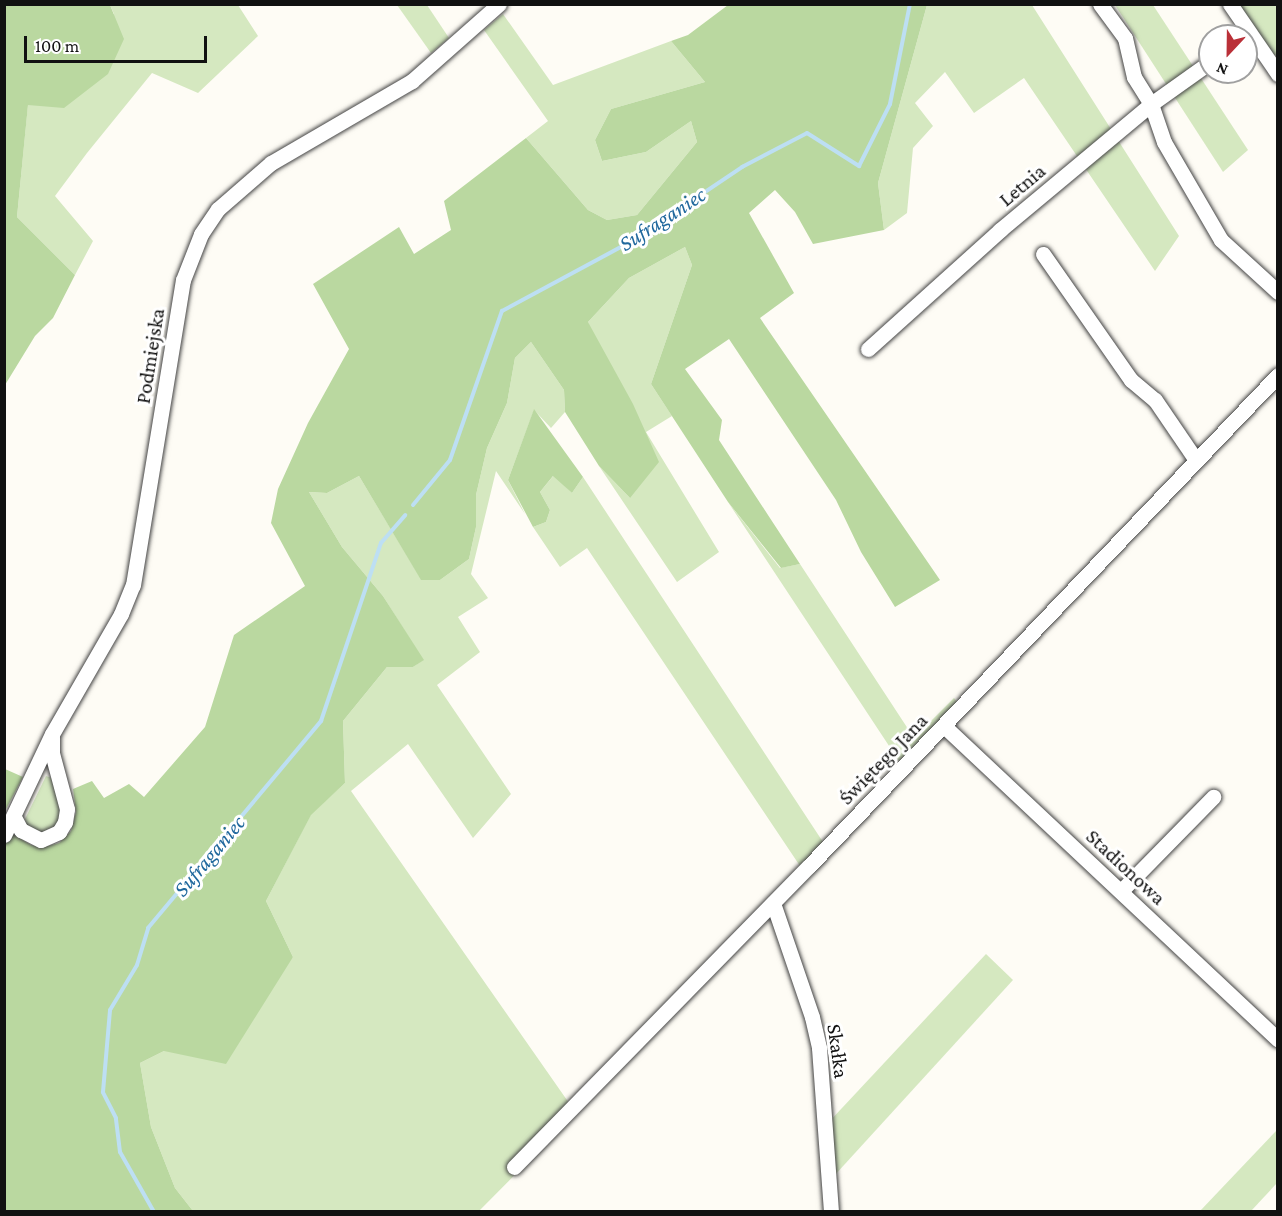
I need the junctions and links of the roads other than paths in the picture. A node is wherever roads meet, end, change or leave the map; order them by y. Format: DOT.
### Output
graph roads {
  1 [pos="499,4"];
  2 [pos="1100,4"];
  3 [pos="1230,4"];
  4 [pos="1241,24"];
  5 [pos="1258,49"];
  6 [pos="1198,71"];
  7 [pos="1278,74"];
  8 [pos="1151,104"];
  9 [pos="1043,254"];
  10 [pos="1278,292"];
  11 [pos="868,349"];
  12 [pos="1278,375"];
  13 [pos="1196,460"];
  14 [pos="944,726"];
  15 [pos="52,734"];
  16 [pos="1213,797"];
  17 [pos="14,817"];
  18 [pos="4,835"];
  19 [pos="1120,891"];
  20 [pos="773,903"];
  21 [pos="1278,1040"];
  22 [pos="514,1167"];
  23 [pos="831,1212"];
  1 -- 15 [label="street, Podmiejska"];
  2 -- 8 [label="street"];
  3 -- 4 [label="street"];
  5 -- 7 [label="street"];
  6 -- 8 [label="street, Letnia"];
  8 -- 10 [label="street"];
  8 -- 11 [label="street, Letnia"];
  9 -- 13 [label="street"];
  12 -- 13 [label="street, Świętego Jana"];
  13 -- 14 [label="street, Świętego Jana"];
  14 -- 19 [label="street, Stadionowa"];
  14 -- 20 [label="street, Świętego Jana"];
  15 -- 17 [label="street, Podmiejska"];
  15 -- 17 [label="street"];
  16 -- 19 [label="street"];
  17 -- 18 [label="street, Podmiejska"];
  19 -- 21 [label="street, Stadionowa"];
  20 -- 22 [label="street, Świętego Jana"];
  20 -- 23 [label="street, Skałka"];
}
